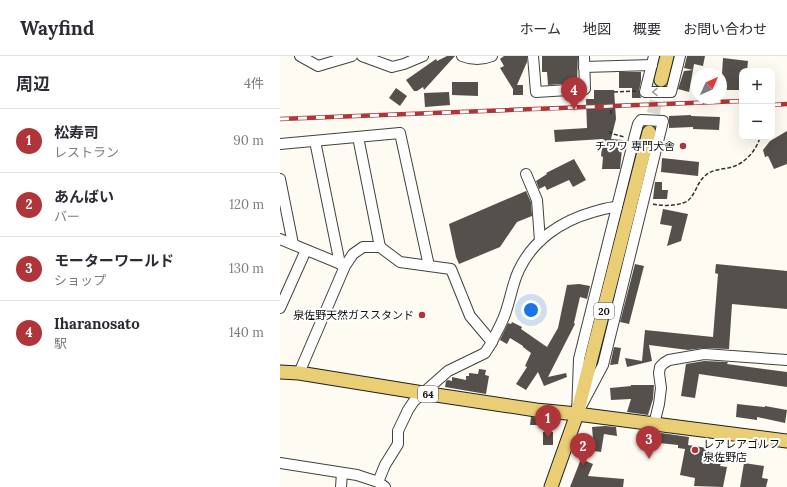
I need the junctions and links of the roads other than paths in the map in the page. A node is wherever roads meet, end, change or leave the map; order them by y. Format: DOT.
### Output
graph roads {
  1 [pos="300,56"];
  2 [pos="352,56"];
  3 [pos="362,56"];
  4 [pos="423,56"];
  5 [pos="462,56"];
  6 [pos="492,56"];
  7 [pos="533,56"];
  8 [pos="584,56"];
  9 [pos="667,56"];
  10 [pos="680,56"];
  11 [pos="653,61"];
  12 [pos="584,67"];
  13 [pos="661,80"];
  14 [pos="650,132"];
  15 [pos="358,137"];
  16 [pos="315,141"];
  17 [pos="280,144"];
  18 [pos="526,174"];
  19 [pos="280,179"];
  20 [pos="616,207"];
  21 [pos="280,239"];
  22 [pos="540,241"];
  23 [pos="292,244"];
  24 [pos="380,247"];
  25 [pos="306,250"];
  26 [pos="342,265"];
  27 [pos="429,266"];
  28 [pos="280,307"];
  29 [pos="492,342"];
  30 [pos="787,360"];
  31 [pos="280,372"];
  32 [pos="299,373"];
  33 [pos="423,394"];
  34 [pos="577,414"];
  35 [pos="654,424"];
  36 [pos="787,441"];
  37 [pos="280,463"];
  38 [pos="342,474"];
  39 [pos="381,484"];
  40 [pos="341,487"];
  41 [pos="551,487"];
  1 -- 2 [label="street"];
  3 -- 4 [label="street"];
  5 -- 6 [label="street"];
  7 -- 12 [label="street"];
  8 -- 12 [label="street"];
  9 -- 13 [label="main road"];
  10 -- 11 [label="street, one-way"];
  11 -- 12 [label="street"];
  14 -- 34 [label="main road, 20"];
  15 -- 16 [label="street"];
  15 -- 24 [label="street"];
  15 -- 27 [label="street"];
  16 -- 17 [label="street"];
  16 -- 26 [label="street"];
  18 -- 22 [label="street"];
  19 -- 23 [label="street"];
  20 -- 22 [label="street"];
  20 -- 34 [label="street"];
  20 -- 34 [label="street"];
  21 -- 23 [label="street"];
  22 -- 29 [label="street"];
  23 -- 25 [label="street"];
  24 -- 26 [label="street"];
  24 -- 27 [label="street"];
  25 -- 26 [label="street"];
  25 -- 28 [label="street"];
  26 -- 32 [label="street"];
  27 -- 29 [label="street"];
  29 -- 33 [label="street"];
  30 -- 35 [label="street"];
  31 -- 32 [label="main road, 64"];
  32 -- 33 [label="main road, 64"];
  33 -- 34 [label="main road, 64"];
  33 -- 39 [label="street"];
  34 -- 35 [label="main road, 64"];
  34 -- 41 [label="main road, 20"];
  35 -- 36 [label="main road, 64"];
  37 -- 38 [label="street"];
  38 -- 39 [label="street"];
  38 -- 40 [label="street"];
}
